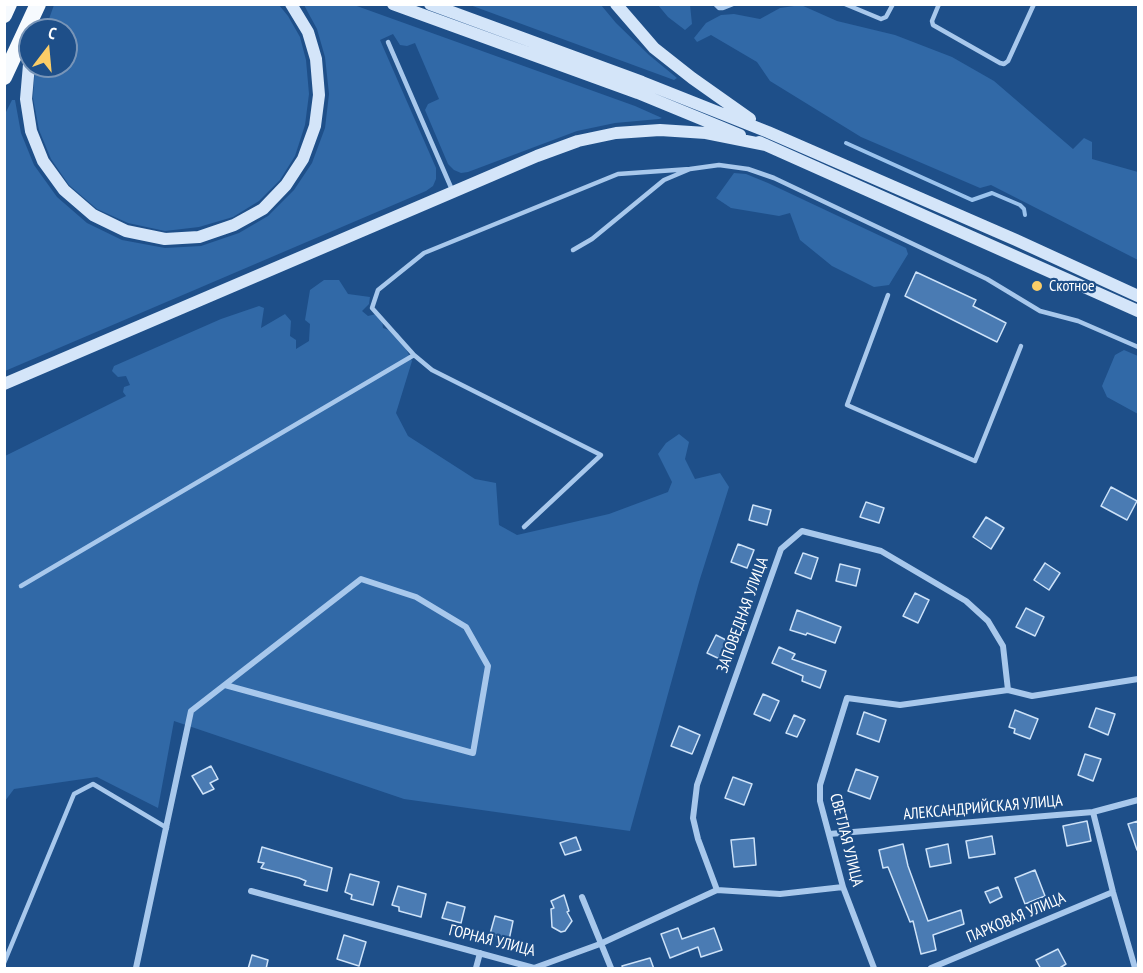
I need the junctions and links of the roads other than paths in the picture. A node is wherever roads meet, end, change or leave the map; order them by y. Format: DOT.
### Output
graph roads {
  1 [pos="9,4"];
  2 [pos="38,4"];
  3 [pos="291,4"];
  4 [pos="393,4"];
  5 [pos="430,4"];
  6 [pos="616,4"];
  7 [pos="716,4"];
  8 [pos="733,4"];
  9 [pos="844,4"];
  10 [pos="893,4"];
  11 [pos="939,4"];
  12 [pos="1034,4"];
  13 [pos="4,15"];
  14 [pos="388,42"];
  15 [pos="4,77"];
  16 [pos="28,78"];
  17 [pos="768,132"];
  18 [pos="766,145"];
  19 [pos="690,169"];
  20 [pos="453,192"];
  21 [pos="573,250"];
  22 [pos="888,295"];
  23 [pos="1138,296"];
  24 [pos="1138,311"];
  25 [pos="1021,346"];
  26 [pos="1138,347"];
  27 [pos="414,355"];
  28 [pos="4,384"];
  29 [pos="524,527"];
  30 [pos="21,586"];
  31 [pos="1138,679"];
  32 [pos="225,685"];
  33 [pos="1008,690"];
  34 [pos="1138,800"];
  35 [pos="1093,812"];
  36 [pos="167,828"];
  37 [pos="829,834"];
  38 [pos="843,887"];
  39 [pos="717,890"];
  40 [pos="251,891"];
  41 [pos="1113,891"];
  42 [pos="582,897"];
  43 [pos="600,944"];
  44 [pos="480,953"];
  45 [pos="4,963"];
  46 [pos="136,969"];
  47 [pos="476,969"];
  48 [pos="611,969"];
  49 [pos="874,969"];
  50 [pos="931,969"];
  51 [pos="1135,969"];
  1 -- 13 [label="highway"];
  2 -- 15 [label="highway"];
  3 -- 16 [label="main road"];
  4 -- 18 [label="main road"];
  5 -- 17 [label="main road"];
  6 -- 17 [label="main road"];
  7 -- 8 [label="lane"];
  9 -- 10 [label="lane"];
  11 -- 12 [label="lane"];
  14 -- 20 [label="lane"];
  17 -- 23 [label="main road"];
  18 -- 20 [label="main road"];
  18 -- 24 [label="main road"];
  19 -- 21 [label="lane"];
  19 -- 26 [label="lane"];
  19 -- 27 [label="lane"];
  20 -- 28 [label="main road"];
  22 -- 25 [label="lane"];
  27 -- 29 [label="lane"];
  27 -- 30 [label="lane"];
  31 -- 33 [label="street"];
  32 -- 32 [label="street"];
  32 -- 36 [label="street"];
  33 -- 37 [label="street, СВЕТЛАЯ УЛИЦА"];
  33 -- 39 [label="street, ЗАПОВЕДНАЯ УЛИЦА"];
  34 -- 35 [label="street, АЛЕКСАНДРИЙСКАЯ УЛИЦА"];
  35 -- 37 [label="street, АЛЕКСАНДРИЙСКАЯ УЛИЦА"];
  35 -- 41 [label="street"];
  36 -- 45 [label="lane"];
  36 -- 46 [label="street"];
  37 -- 38 [label="street, СВЕТЛАЯ УЛИЦА"];
  38 -- 39 [label="street"];
  38 -- 49 [label="street, СВЕТЛАЯ УЛИЦА"];
  39 -- 43 [label="street, ГОРНАЯ УЛИЦА"];
  40 -- 44 [label="street, ГОРНАЯ УЛИЦА"];
  41 -- 50 [label="street, ПАРКОВАЯ УЛИЦА"];
  41 -- 51 [label="street"];
  42 -- 43 [label="street"];
  43 -- 44 [label="street, ГОРНАЯ УЛИЦА"];
  43 -- 48 [label="street"];
  44 -- 47 [label="street"];
}
